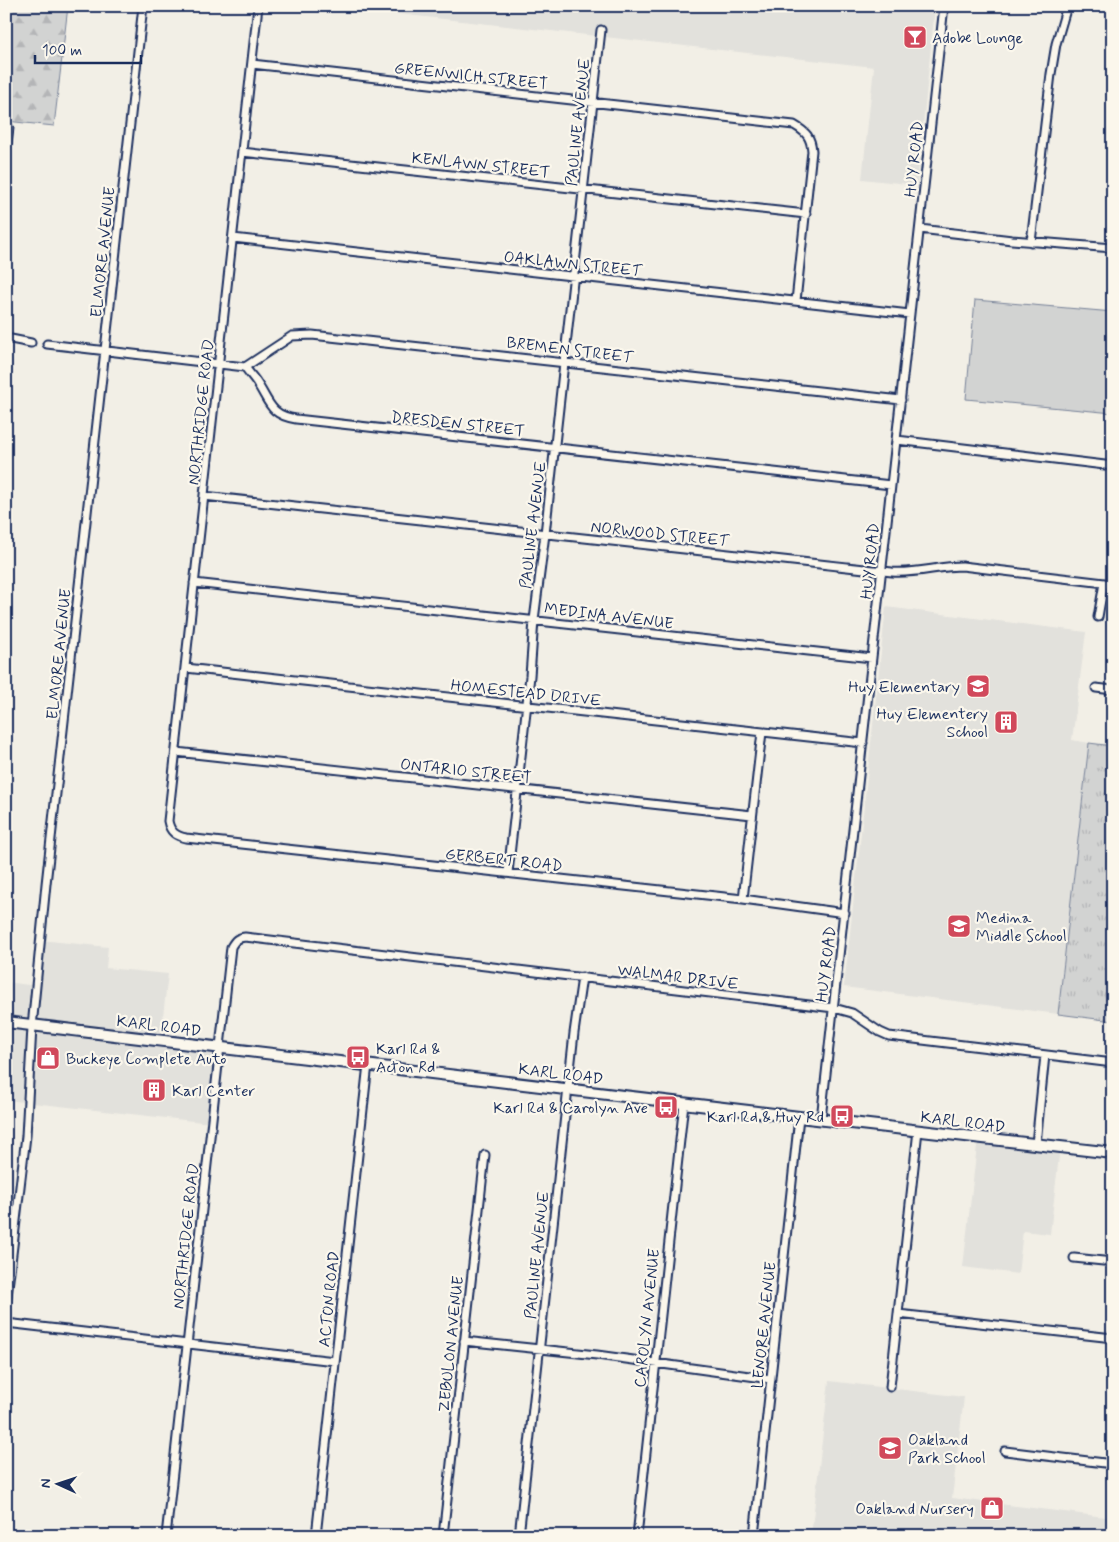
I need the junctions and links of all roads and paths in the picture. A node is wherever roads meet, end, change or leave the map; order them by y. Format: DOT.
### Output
graph roads {
  1 [pos="143,6"];
  2 [pos="258,6"];
  3 [pos="944,6"];
  4 [pos="1067,6"];
  5 [pos="601,30"];
  6 [pos="252,64"];
  7 [pos="593,102"];
  8 [pos="8,128"];
  9 [pos="6,150"];
  10 [pos="242,152"];
  11 [pos="583,190"];
  12 [pos="806,214"];
  13 [pos="920,229"];
  14 [pos="233,238"];
  15 [pos="1031,242"];
  16 [pos="1113,248"];
  17 [pos="574,276"];
  18 [pos="796,300"];
  19 [pos="910,314"];
  20 [pos="6,338"];
  21 [pos="31,343"];
  22 [pos="47,344"];
  23 [pos="105,350"];
  24 [pos="564,362"];
  25 [pos="219,364"];
  26 [pos="245,367"];
  27 [pos="901,400"];
  28 [pos="897,440"];
  29 [pos="555,448"];
  30 [pos="1113,466"];
  31 [pos="891,485"];
  32 [pos="204,496"];
  33 [pos="546,534"];
  34 [pos="883,571"];
  35 [pos="194,583"];
  36 [pos="1104,583"];
  37 [pos="1113,584"];
  38 [pos="1098,617"];
  39 [pos="534,620"];
  40 [pos="872,658"];
  41 [pos="186,668"];
  42 [pos="1096,688"];
  43 [pos="1113,690"];
  44 [pos="526,706"];
  45 [pos="762,732"];
  46 [pos="863,743"];
  47 [pos="176,752"];
  48 [pos="517,790"];
  49 [pos="752,815"];
  50 [pos="168,821"];
  51 [pos="508,873"];
  52 [pos="743,899"];
  53 [pos="845,913"];
  54 [pos="235,940"];
  55 [pos="582,977"];
  56 [pos="834,1008"];
  57 [pos="6,1022"];
  58 [pos="32,1025"];
  59 [pos="220,1047"];
  60 [pos="1045,1054"];
  61 [pos="1113,1063"];
  62 [pos="368,1064"];
  63 [pos="568,1089"];
  64 [pos="684,1103"];
  65 [pos="799,1117"];
  66 [pos="821,1119"];
  67 [pos="918,1130"];
  68 [pos="1036,1144"];
  69 [pos="1113,1153"];
  70 [pos="485,1155"];
  71 [pos="1074,1258"];
  72 [pos="1113,1262"];
  73 [pos="6,1305"];
  74 [pos="898,1314"];
  75 [pos="6,1323"];
  76 [pos="1113,1338"];
  77 [pos="464,1341"];
  78 [pos="187,1344"];
  79 [pos="539,1349"];
  80 [pos="335,1361"];
  81 [pos="655,1363"];
  82 [pos="771,1379"];
  83 [pos="890,1387"];
  84 [pos="1005,1452"];
  85 [pos="1113,1464"];
  86 [pos="166,1536"];
  87 [pos="316,1536"];
  88 [pos="443,1536"];
  89 [pos="519,1536"];
  90 [pos="636,1536"];
  91 [pos="754,1536"];
  1 -- 23 [label="street, ELMORE AVENUE"];
  2 -- 6 [label="street, NORTHRIDGE ROAD"];
  3 -- 13 [label="street, HUY ROAD"];
  4 -- 15 [label="street"];
  5 -- 7 [label="street, PAULINE AVENUE"];
  6 -- 7 [label="street, GREENWICH STREET"];
  6 -- 10 [label="street, NORTHRIDGE ROAD"];
  7 -- 11 [label="street, PAULINE AVENUE"];
  7 -- 12 [label="street, GREENWICH STREET"];
  8 -- 9 [label="street"];
  10 -- 11 [label="street, KENLAWN STREET"];
  10 -- 14 [label="street, NORTHRIDGE ROAD"];
  11 -- 12 [label="street, KENLAWN STREET"];
  11 -- 17 [label="street, PAULINE AVENUE"];
  12 -- 18 [label="street"];
  13 -- 15 [label="street"];
  13 -- 19 [label="street, HUY ROAD"];
  14 -- 17 [label="street, OAKLAWN STREET"];
  14 -- 25 [label="street, NORTHRIDGE ROAD"];
  15 -- 16 [label="street"];
  17 -- 18 [label="street, OAKLAWN STREET"];
  17 -- 24 [label="street, PAULINE AVENUE"];
  18 -- 19 [label="street, OAKLAWN STREET"];
  19 -- 27 [label="street, HUY ROAD"];
  20 -- 21 [label="street"];
  22 -- 23 [label="street"];
  23 -- 25 [label="street"];
  23 -- 58 [label="street, ELMORE AVENUE"];
  24 -- 26 [label="street, BREMEN STREET"];
  24 -- 27 [label="street, BREMEN STREET"];
  24 -- 29 [label="street, PAULINE AVENUE"];
  25 -- 26 [label="street"];
  25 -- 32 [label="street, NORTHRIDGE ROAD"];
  26 -- 29 [label="street, DRESDEN STREET"];
  27 -- 28 [label="street, HUY ROAD"];
  28 -- 30 [label="street"];
  28 -- 31 [label="street, HUY ROAD"];
  29 -- 31 [label="street, DRESDEN STREET"];
  29 -- 33 [label="street, PAULINE AVENUE"];
  31 -- 34 [label="street, HUY ROAD"];
  32 -- 33 [label="street, NORWOOD STREET"];
  32 -- 35 [label="street, NORTHRIDGE ROAD"];
  33 -- 34 [label="street, NORWOOD STREET"];
  33 -- 39 [label="street, PAULINE AVENUE"];
  34 -- 36 [label="street, NORWOOD STREET"];
  34 -- 40 [label="street, HUY ROAD"];
  35 -- 39 [label="street, MEDINA AVENUE"];
  35 -- 41 [label="street, NORTHRIDGE ROAD"];
  36 -- 37 [label="street, NORWOOD STREET"];
  36 -- 38 [label="street"];
  39 -- 40 [label="street, MEDINA AVENUE"];
  39 -- 44 [label="street, PAULINE AVENUE"];
  40 -- 46 [label="street, HUY ROAD"];
  41 -- 44 [label="street, HOMESTEAD DRIVE"];
  41 -- 47 [label="street, NORTHRIDGE ROAD"];
  42 -- 43 [label="street"];
  44 -- 45 [label="street, HOMESTEAD DRIVE"];
  44 -- 48 [label="street, PAULINE AVENUE"];
  45 -- 46 [label="street, HOMESTEAD DRIVE"];
  45 -- 49 [label="street"];
  46 -- 53 [label="street, HUY ROAD"];
  47 -- 48 [label="street, ONTARIO STREET"];
  47 -- 50 [label="street, NORTHRIDGE ROAD"];
  48 -- 49 [label="street, ONTARIO STREET"];
  48 -- 51 [label="street, PAULINE AVENUE"];
  49 -- 52 [label="street"];
  50 -- 51 [label="street, GERBERT ROAD"];
  51 -- 52 [label="street, GERBERT ROAD"];
  52 -- 53 [label="street, GERBERT ROAD"];
  53 -- 56 [label="street, HUY ROAD"];
  54 -- 55 [label="street, WALMAR DRIVE"];
  54 -- 59 [label="street, NORTHRIDGE ROAD"];
  55 -- 56 [label="street, WALMAR DRIVE"];
  55 -- 63 [label="street, PAULINE AVENUE"];
  56 -- 60 [label="street, WALMAR DRIVE"];
  56 -- 66 [label="street, HUY ROAD"];
  57 -- 58 [label="main road, KARL ROAD"];
  58 -- 59 [label="main road, KARL ROAD"];
  58 -- 73 [label="street, ELMORE AVENUE"];
  59 -- 62 [label="main road, KARL ROAD"];
  59 -- 78 [label="street, NORTHRIDGE ROAD"];
  60 -- 61 [label="street, WALMAR DRIVE"];
  60 -- 68 [label="street"];
  62 -- 63 [label="main road, KARL ROAD"];
  62 -- 80 [label="street, ACTON ROAD"];
  63 -- 64 [label="main road, KARL ROAD"];
  63 -- 79 [label="street, PAULINE AVENUE"];
  64 -- 65 [label="main road, KARL ROAD"];
  64 -- 81 [label="street, CAROLYN AVENUE"];
  65 -- 66 [label="main road, KARL ROAD"];
  65 -- 82 [label="street, LENORE AVENUE"];
  66 -- 67 [label="main road, KARL ROAD"];
  67 -- 68 [label="main road, KARL ROAD"];
  67 -- 74 [label="street"];
  68 -- 69 [label="main road, KARL ROAD"];
  70 -- 77 [label="street, ZEBULON AVENUE"];
  71 -- 72 [label="street"];
  74 -- 76 [label="street"];
  74 -- 83 [label="street"];
  75 -- 78 [label="street"];
  77 -- 79 [label="street"];
  77 -- 88 [label="street, ZEBULON AVENUE"];
  78 -- 80 [label="street"];
  78 -- 86 [label="street, NORTHRIDGE ROAD"];
  79 -- 81 [label="street"];
  79 -- 89 [label="street, PAULINE AVENUE"];
  80 -- 87 [label="street, ACTON ROAD"];
  81 -- 82 [label="street"];
  81 -- 90 [label="street, CAROLYN AVENUE"];
  82 -- 91 [label="street, LENORE AVENUE"];
  84 -- 85 [label="street"];
}
